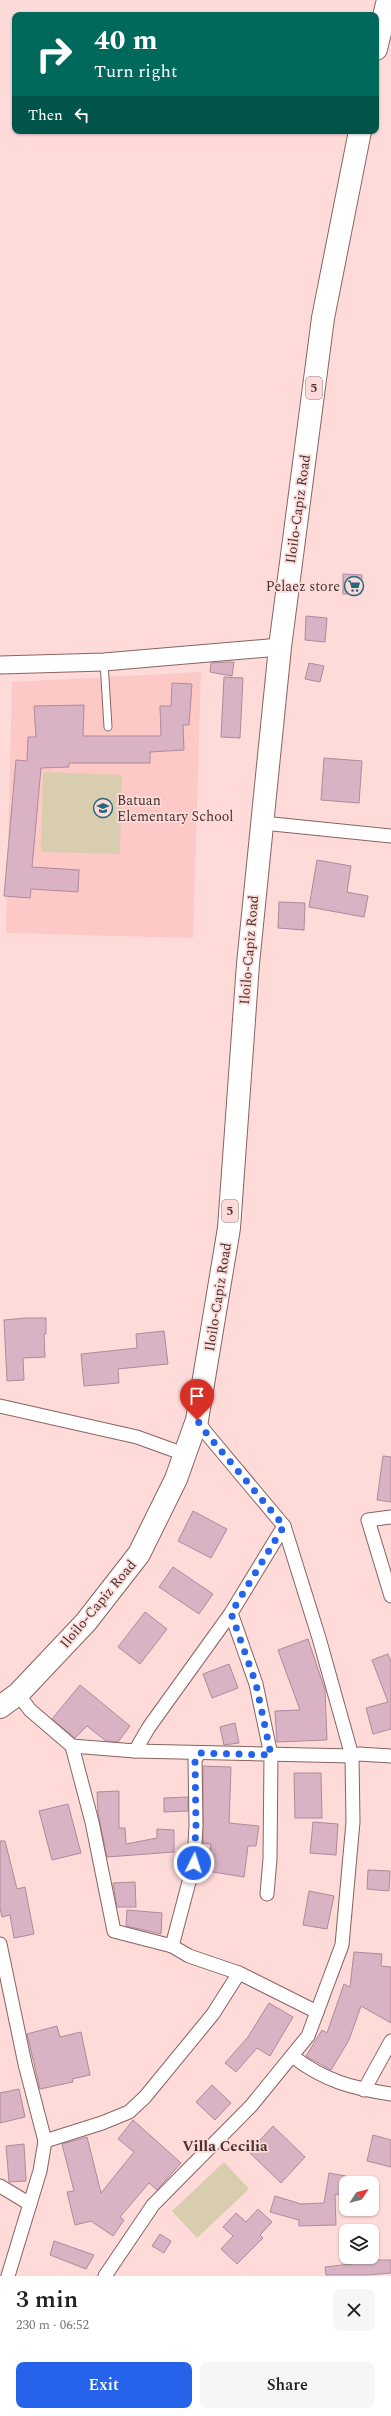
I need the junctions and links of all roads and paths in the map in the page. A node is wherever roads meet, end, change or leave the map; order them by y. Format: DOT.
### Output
graph roads {
  1 [pos="388,0"];
  2 [pos="379,37"];
  3 [pos="359,134"];
  4 [pos="280,647"];
  5 [pos="104,662"];
  6 [pos="0,665"];
  7 [pos="108,727"];
  8 [pos="263,823"];
  9 [pos="391,836"];
  10 [pos="0,1406"];
  11 [pos="197,1420"];
  12 [pos="184,1454"];
  13 [pos="391,1517"];
  14 [pos="284,1526"];
  15 [pos="391,1595"];
  16 [pos="231,1613"];
  17 [pos="18,1694"];
  18 [pos="0,1707"];
  19 [pos="72,1746"];
  20 [pos="135,1751"];
  21 [pos="199,1753"];
  22 [pos="271,1755"];
  23 [pos="352,1756"];
  24 [pos="391,1756"];
  25 [pos="267,1894"];
  26 [pos="0,1944"];
  27 [pos="172,1946"];
  28 [pos="239,1973"];
  29 [pos="317,2012"];
  30 [pos="391,2041"];
  31 [pos="292,2056"];
  32 [pos="364,2090"];
  33 [pos="391,2094"];
  34 [pos="45,2141"];
  35 [pos="0,2186"];
  36 [pos="30,2204"];
  37 [pos="8,2276"];
  38 [pos="105,2276"];
  1 -- 2 [label="highway"];
  3 -- 4 [label="highway, Iloilo-Capiz Road / 5"];
  4 -- 5 [label="street"];
  4 -- 8 [label="highway, Iloilo-Capiz Road / 5"];
  5 -- 6 [label="street"];
  5 -- 7 [label="lane"];
  8 -- 9 [label="street"];
  8 -- 11 [label="highway, Iloilo-Capiz Road / 5"];
  10 -- 12 [label="street"];
  11 -- 12 [label="highway, Iloilo-Capiz Road / 5"];
  11 -- 14 [label="street"];
  12 -- 17 [label="highway, Iloilo-Capiz Road / 5"];
  13 -- 15 [label="street"];
  14 -- 16 [label="street"];
  14 -- 23 [label="street"];
  16 -- 20 [label="street"];
  16 -- 22 [label="street"];
  17 -- 18 [label="highway, Iloilo-Capiz Road / 5"];
  17 -- 19 [label="street"];
  19 -- 20 [label="street"];
  19 -- 27 [label="street"];
  20 -- 21 [label="street"];
  21 -- 22 [label="street"];
  21 -- 27 [label="street"];
  22 -- 23 [label="street"];
  22 -- 25 [label="street"];
  23 -- 24 [label="street"];
  23 -- 29 [label="street"];
  26 -- 34 [label="street"];
  27 -- 28 [label="street"];
  28 -- 29 [label="street"];
  28 -- 34 [label="street"];
  29 -- 31 [label="street"];
  30 -- 32 [label="street"];
  31 -- 32 [label="street"];
  31 -- 38 [label="street"];
  32 -- 33 [label="street"];
  34 -- 36 [label="street"];
  35 -- 36 [label="street"];
  36 -- 37 [label="street"];
}
